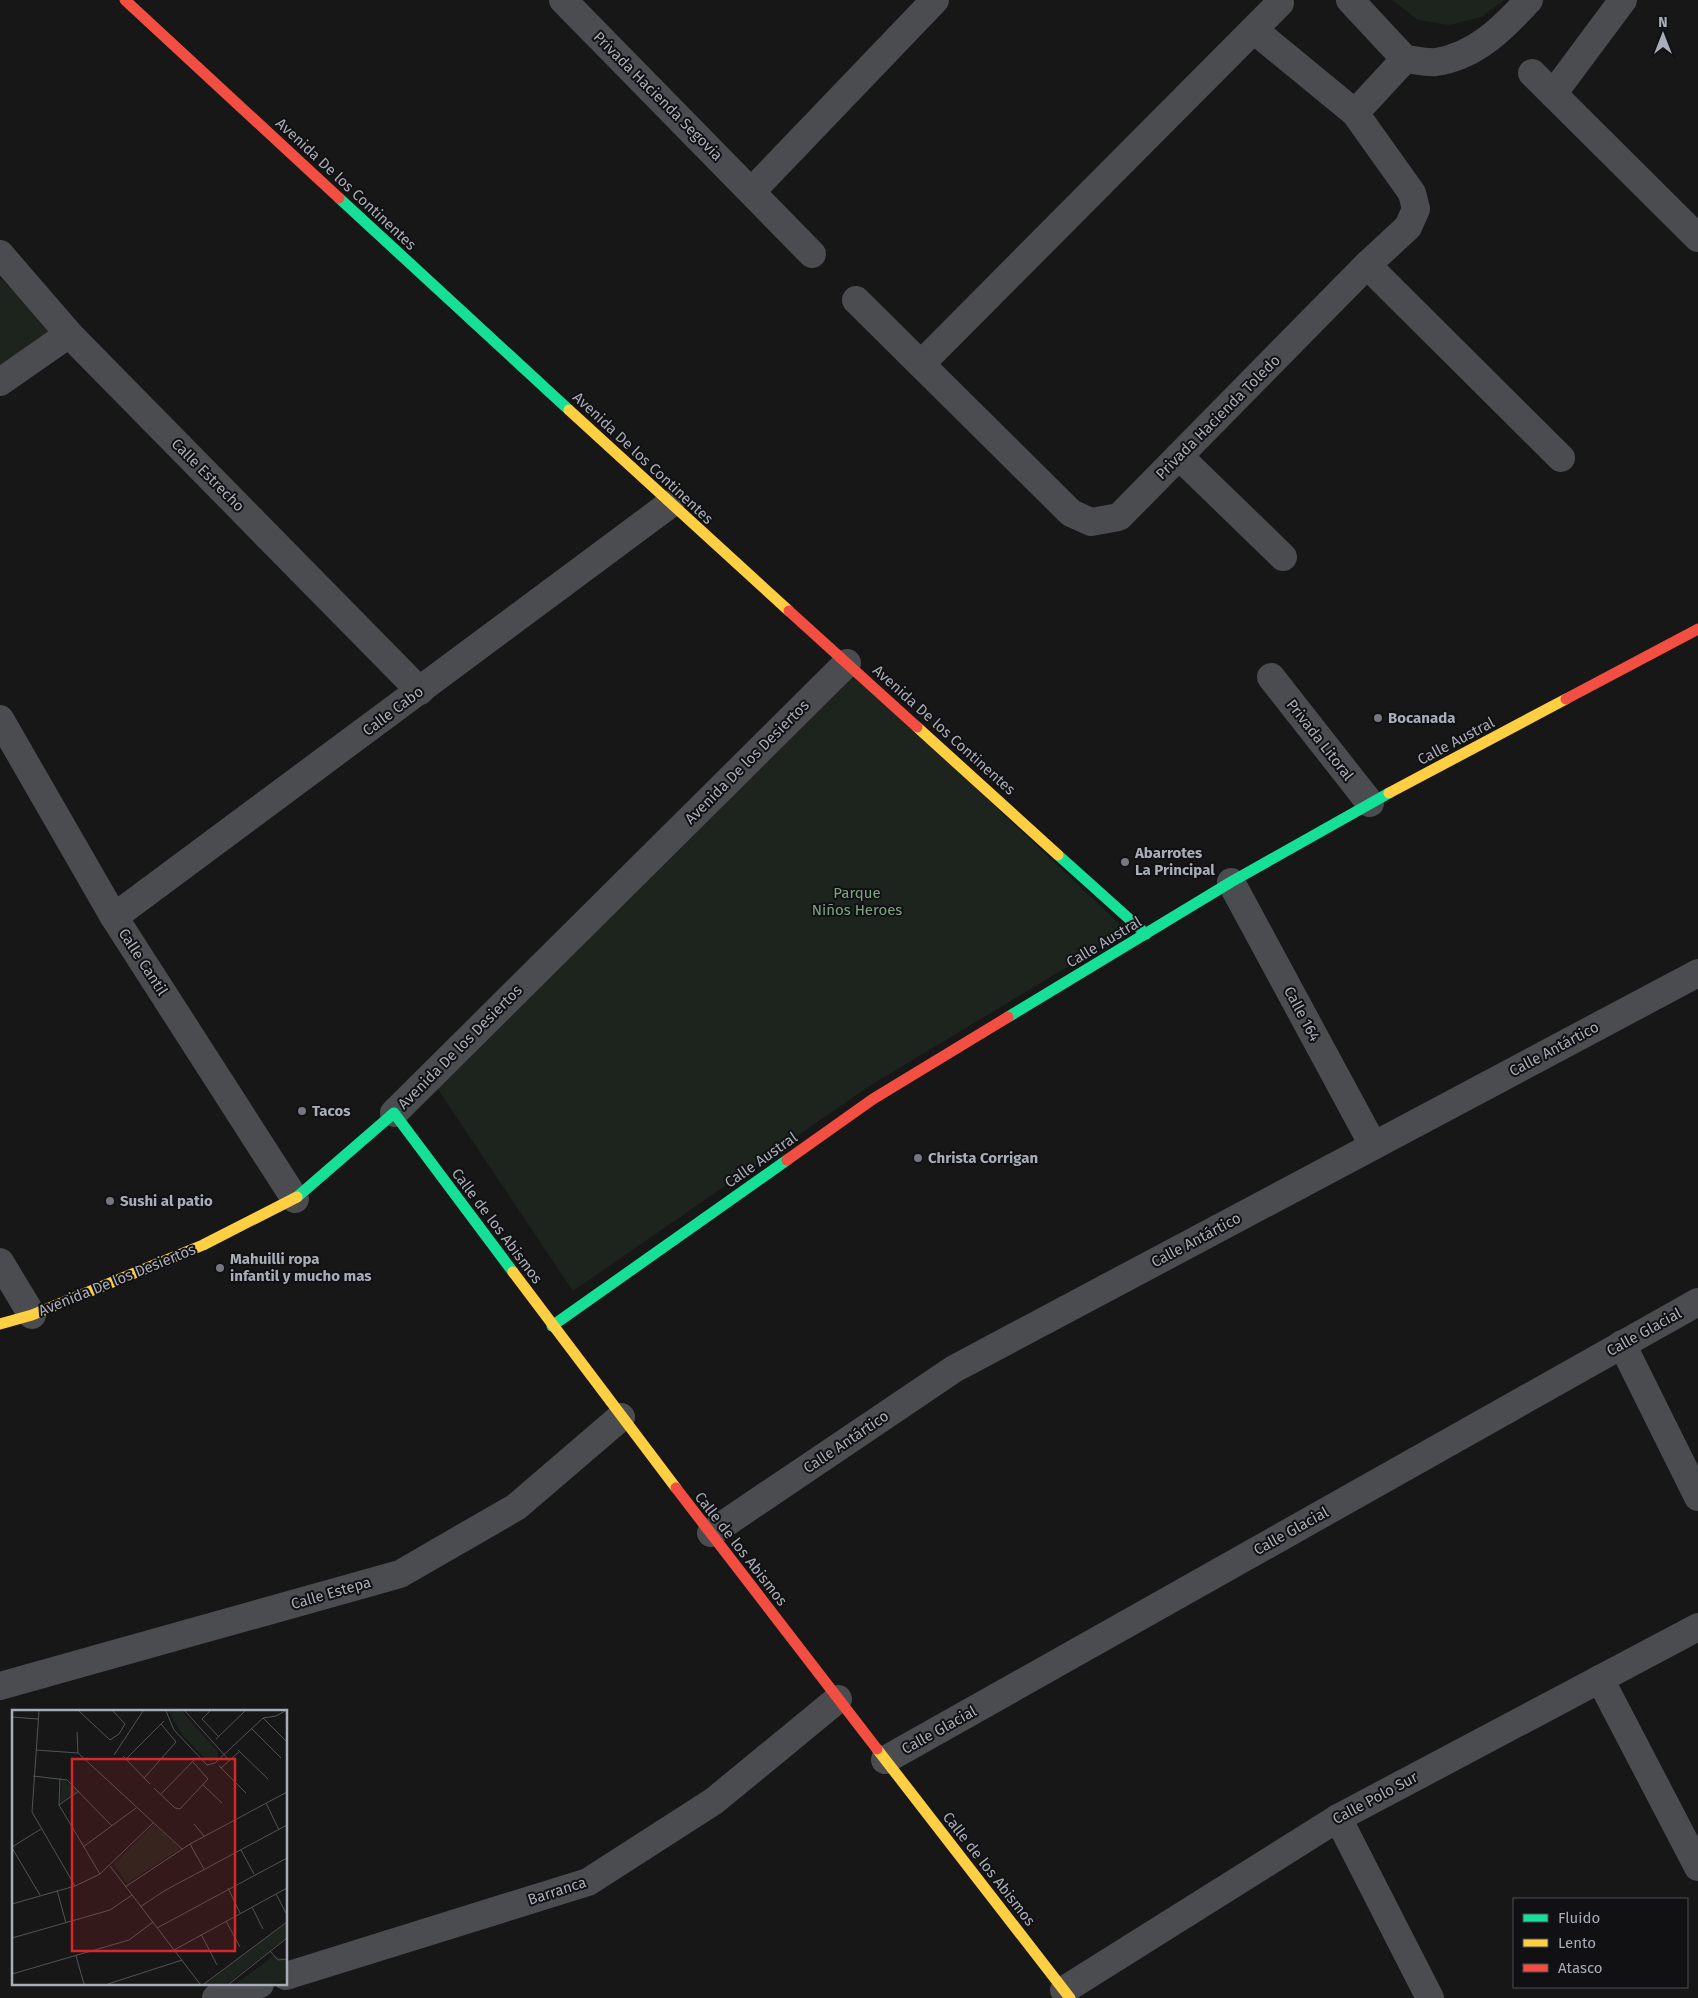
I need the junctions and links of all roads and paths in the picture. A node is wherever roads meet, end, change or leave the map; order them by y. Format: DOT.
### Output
graph roads {
  1 [pos="125,0"];
  2 [pos="563,0"];
  3 [pos="934,0"];
  4 [pos="1350,0"];
  5 [pos="1529,0"];
  6 [pos="1623,0"];
  7 [pos="1280,3"];
  8 [pos="1254,30"];
  9 [pos="1405,59"];
  10 [pos="1532,73"];
  11 [pos="1553,94"];
  12 [pos="1355,113"];
  13 [pos="752,191"];
  14 [pos="1698,238"];
  15 [pos="0,254"];
  16 [pos="812,254"];
  17 [pos="1367,265"];
  18 [pos="856,300"];
  19 [pos="69,334"];
  20 [pos="921,364"];
  21 [pos="0,382"];
  22 [pos="1179,456"];
  23 [pos="1561,458"];
  24 [pos="670,504"];
  25 [pos="1283,558"];
  26 [pos="1698,629"];
  27 [pos="847,663"];
  28 [pos="1271,677"];
  29 [pos="420,690"];
  30 [pos="0,719"];
  31 [pos="1370,803"];
  32 [pos="1231,882"];
  33 [pos="114,917"];
  34 [pos="1146,934"];
  35 [pos="1698,973"];
  36 [pos="394,1113"];
  37 [pos="1373,1146"];
  38 [pos="295,1199"];
  39 [pos="0,1262"];
  40 [pos="1698,1302"];
  41 [pos="32,1315"];
  42 [pos="0,1324"];
  43 [pos="552,1326"];
  44 [pos="1622,1344"];
  45 [pos="621,1417"];
  46 [pos="1698,1497"];
  47 [pos="710,1533"];
  48 [pos="1698,1626"];
  49 [pos="1600,1679"];
  50 [pos="0,1686"];
  51 [pos="838,1699"];
  52 [pos="885,1760"];
  53 [pos="1338,1818"];
  54 [pos="1698,1867"];
  55 [pos="288,1975"];
  56 [pos="254,1986"];
  57 [pos="1067,1994"];
  58 [pos="216,1998"];
  59 [pos="1430,1998"];
  1 -- 24 [label="street, Avenida De los Continentes"];
  2 -- 13 [label="street, Privada Hacienda Segovia"];
  3 -- 13 [label="street"];
  4 -- 9 [label="street"];
  5 -- 9 [label="street"];
  6 -- 11 [label="street"];
  7 -- 8 [label="street"];
  8 -- 12 [label="street, Privada Hacienda Toledo"];
  8 -- 20 [label="street"];
  9 -- 12 [label="street"];
  10 -- 11 [label="street"];
  11 -- 14 [label="street"];
  12 -- 17 [label="street, Privada Hacienda Toledo"];
  13 -- 16 [label="street, Privada Hacienda Segovia"];
  15 -- 19 [label="street, Calle Estrecho"];
  17 -- 22 [label="street, Privada Hacienda Toledo"];
  17 -- 23 [label="street"];
  18 -- 20 [label="street, Privada Hacienda Toledo"];
  19 -- 21 [label="street"];
  19 -- 29 [label="street, Calle Estrecho"];
  20 -- 22 [label="street, Privada Hacienda Toledo"];
  22 -- 25 [label="street"];
  24 -- 27 [label="street, Avenida De los Continentes"];
  24 -- 29 [label="street, Calle Cabo"];
  26 -- 31 [label="street, Calle Austral"];
  27 -- 34 [label="street, Avenida De los Continentes"];
  27 -- 36 [label="street, Avenida De los Desiertos"];
  28 -- 31 [label="street, Privada Litoral"];
  29 -- 33 [label="street, Calle Cabo"];
  30 -- 33 [label="street, Calle Cantil"];
  31 -- 32 [label="street, Calle Austral"];
  32 -- 34 [label="street, Calle Austral"];
  32 -- 37 [label="street, Calle 164"];
  33 -- 38 [label="street, Calle Cantil"];
  34 -- 43 [label="street, Calle Austral"];
  35 -- 37 [label="street, Calle Antártico"];
  36 -- 38 [label="street, Avenida De los Desiertos"];
  36 -- 43 [label="street, Calle de los Abismos"];
  37 -- 47 [label="street, Calle Antártico"];
  38 -- 41 [label="street, Avenida De los Desiertos"];
  39 -- 41 [label="street"];
  40 -- 44 [label="street, Calle Glacial"];
  41 -- 42 [label="street, Avenida De los Desiertos"];
  43 -- 45 [label="street, Calle de los Abismos"];
  44 -- 46 [label="street"];
  44 -- 52 [label="street, Calle Glacial"];
  45 -- 47 [label="street, Calle de los Abismos"];
  45 -- 50 [label="street, Calle Estepa"];
  47 -- 51 [label="street, Calle de los Abismos"];
  48 -- 49 [label="street, Calle Polo Sur"];
  49 -- 53 [label="street, Calle Polo Sur"];
  49 -- 54 [label="street"];
  51 -- 52 [label="street, Calle de los Abismos"];
  51 -- 55 [label="street, Barranca"];
  52 -- 57 [label="street, Calle de los Abismos"];
  53 -- 57 [label="street, Calle Polo Sur"];
  53 -- 59 [label="street"];
  56 -- 58 [label="street"];
}
